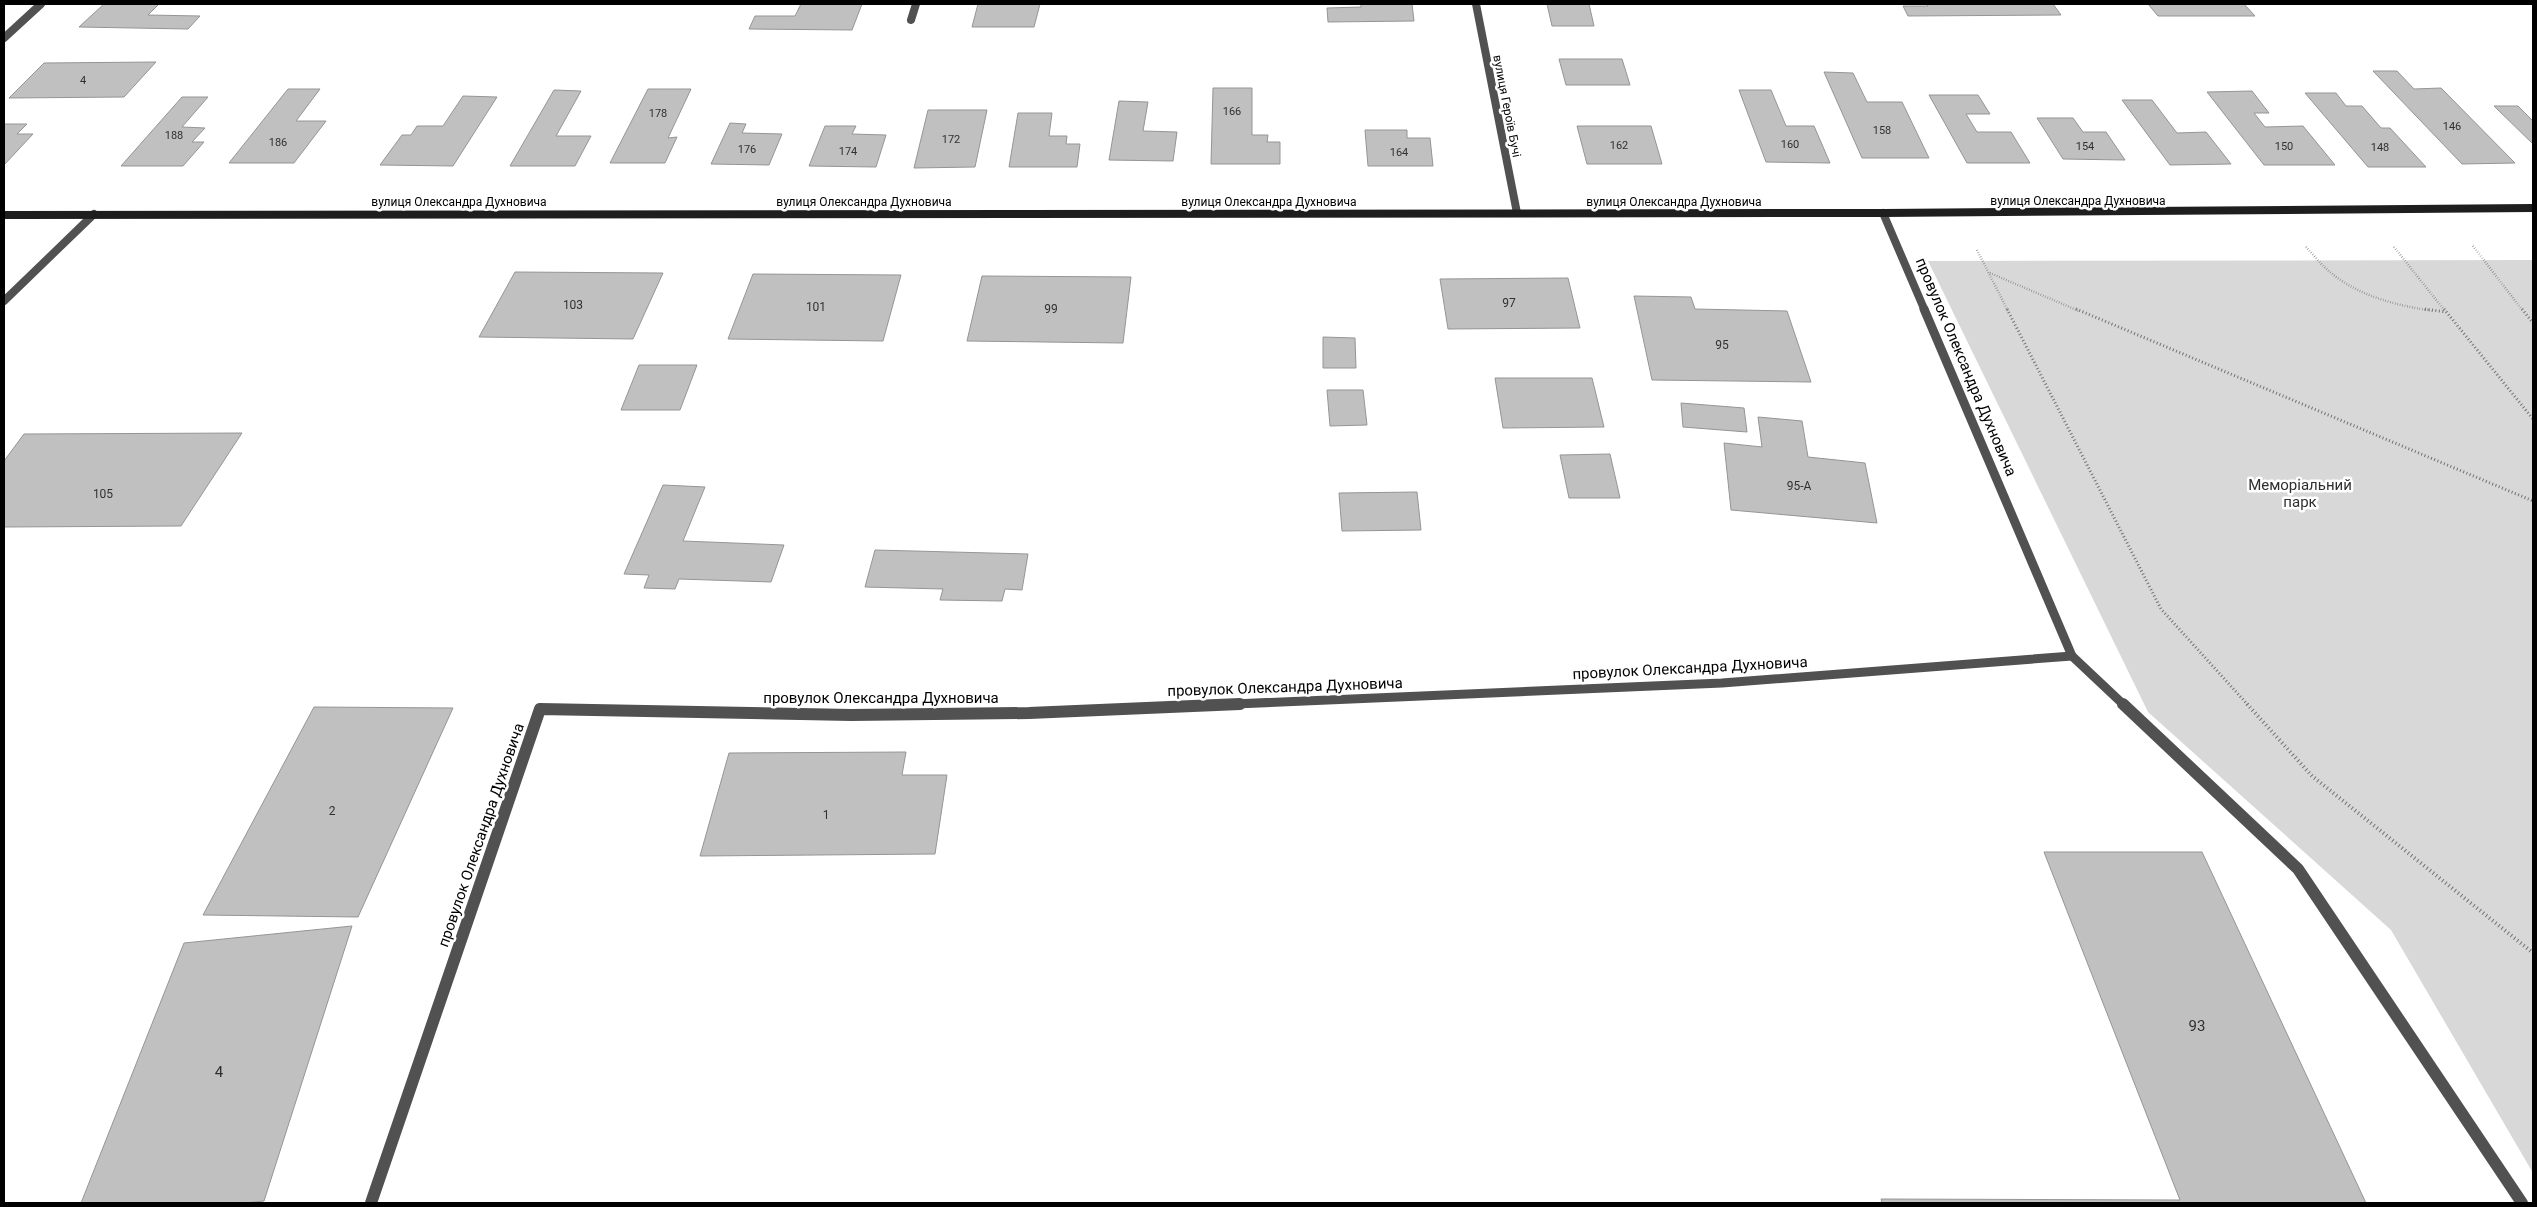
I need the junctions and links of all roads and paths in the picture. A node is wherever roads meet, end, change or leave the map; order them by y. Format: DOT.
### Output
graph roads {
  1 [pos="41,4"];
  2 [pos="916,4"];
  3 [pos="1476,4"];
  4 [pos="911,20"];
  5 [pos="4,38"];
  6 [pos="2533,208"];
  7 [pos="1517,213"];
  8 [pos="94,214"];
  9 [pos="1883,214"];
  10 [pos="4,215"];
  11 [pos="2394,246"];
  12 [pos="2473,246"];
  13 [pos="1976,247"];
  14 [pos="2306,247"];
  15 [pos="1989,273"];
  16 [pos="4,301"];
  17 [pos="2446,312"];
  18 [pos="2527,314"];
  19 [pos="2533,314"];
  20 [pos="2533,322"];
  21 [pos="2533,420"];
  22 [pos="2533,501"];
  23 [pos="2072,656"];
  24 [pos="2533,954"];
  25 [pos="371,1203"];
  26 [pos="2522,1203"];
  1 -- 5 [label="street"];
  2 -- 4 [label="street"];
  3 -- 7 [label="street, вулиця Героїв Бучі"];
  6 -- 9 [label="main road, вулиця Олександра Духновича"];
  7 -- 8 [label="main road, вулиця Олександра Духновича"];
  7 -- 9 [label="main road, вулиця Олександра Духновича"];
  8 -- 10 [label="main road, вулиця Олександра Духновича"];
  8 -- 16 [label="street"];
  9 -- 23 [label="street, провулок Олександра Духновича"];
  11 -- 17 [label="path"];
  12 -- 18 [label="path"];
  13 -- 15 [label="path"];
  14 -- 17 [label="path"];
  15 -- 22 [label="path"];
  15 -- 24 [label="path"];
  17 -- 21 [label="path"];
  18 -- 19 [label="path"];
  18 -- 20 [label="path"];
  23 -- 25 [label="street, провулок Олександра Духновича"];
  23 -- 26 [label="street"];
}
